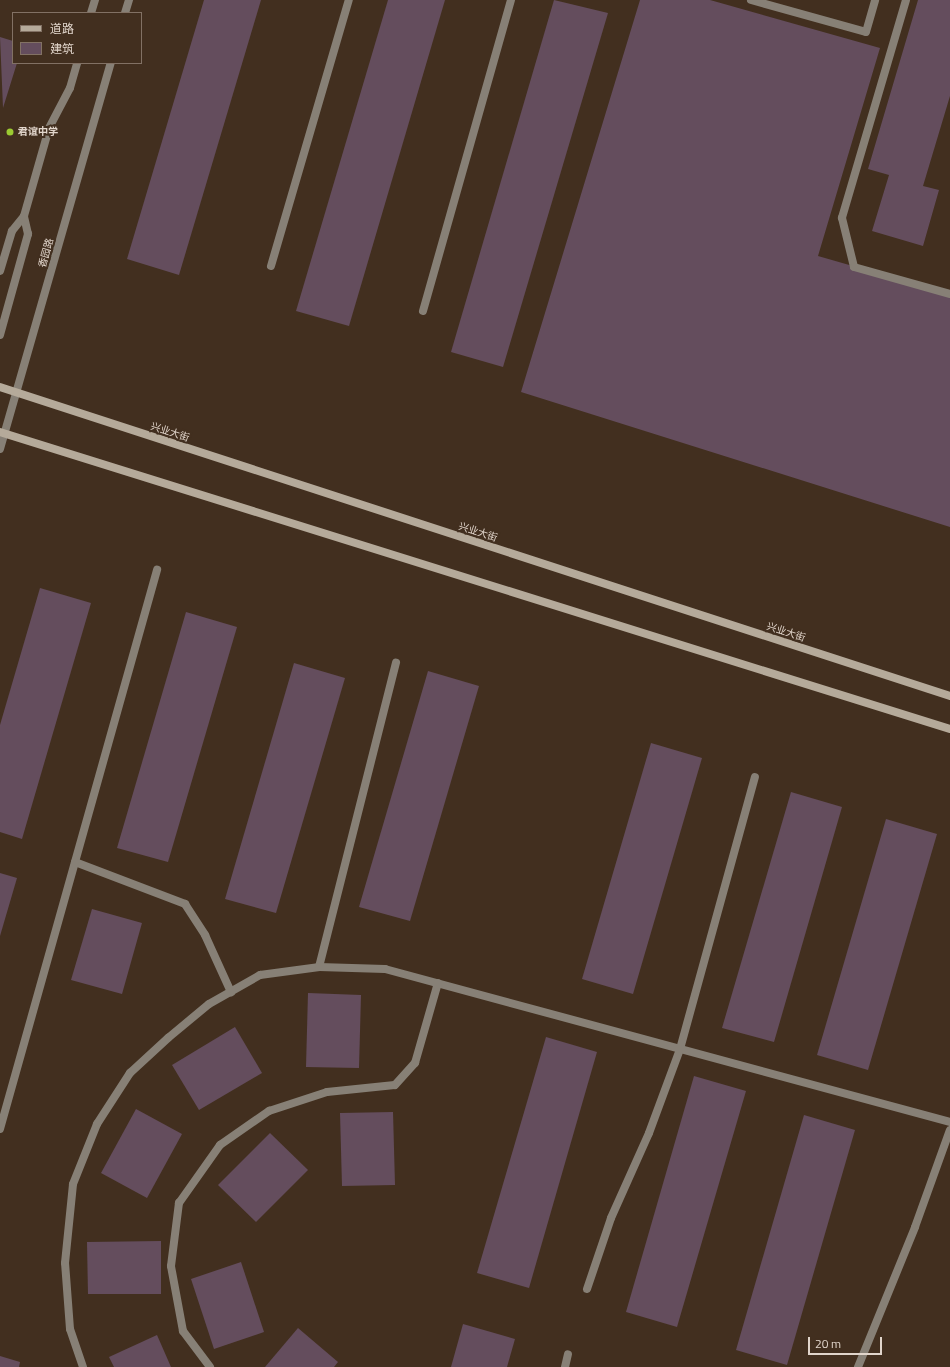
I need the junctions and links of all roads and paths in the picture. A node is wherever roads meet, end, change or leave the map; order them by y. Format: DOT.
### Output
graph roads {
  1 [pos="95,0"];
  2 [pos="129,0"];
  3 [pos="349,0"];
  4 [pos="511,0"];
  5 [pos="751,0"];
  6 [pos="875,0"];
  7 [pos="906,0"];
  8 [pos="92,12"];
  9 [pos="125,12"];
  10 [pos="77,64"];
  11 [pos="111,64"];
  12 [pos="24,216"];
  13 [pos="271,266"];
  14 [pos="0,271"];
  15 [pos="950,294"];
  16 [pos="423,311"];
  17 [pos="0,335"];
  18 [pos="0,387"];
  19 [pos="16,392"];
  20 [pos="2,433"];
  21 [pos="0,449"];
  22 [pos="157,570"];
  23 [pos="396,663"];
  24 [pos="950,696"];
  25 [pos="950,729"];
  26 [pos="755,777"];
  27 [pos="75,862"];
  28 [pos="319,967"];
  29 [pos="438,983"];
  30 [pos="231,992"];
  31 [pos="680,1049"];
  32 [pos="950,1122"];
  33 [pos="0,1129"];
  34 [pos="950,1130"];
  35 [pos="587,1289"];
  36 [pos="568,1354"];
  37 [pos="83,1367"];
  38 [pos="210,1367"];
  39 [pos="565,1367"];
  40 [pos="858,1367"];
  1 -- 8 [label="street"];
  2 -- 9 [label="street"];
  3 -- 13 [label="street"];
  4 -- 16 [label="street"];
  5 -- 6 [label="street"];
  7 -- 15 [label="street"];
  10 -- 12 [label="street"];
  11 -- 19 [label="street, 香园路"];
  12 -- 14 [label="street"];
  12 -- 17 [label="street"];
  18 -- 19 [label="main road, 兴业大街"];
  19 -- 20 [label="street, 香园路"];
  19 -- 24 [label="main road, 兴业大街"];
  20 -- 21 [label="street, 香园路"];
  20 -- 25 [label="main road"];
  22 -- 27 [label="street"];
  23 -- 28 [label="street"];
  26 -- 31 [label="street"];
  27 -- 30 [label="street"];
  27 -- 33 [label="street"];
  28 -- 29 [label="street"];
  28 -- 30 [label="street"];
  29 -- 31 [label="street"];
  29 -- 38 [label="street"];
  30 -- 37 [label="street"];
  31 -- 32 [label="street"];
  31 -- 35 [label="street"];
  34 -- 40 [label="street"];
  36 -- 39 [label="street"];
}
